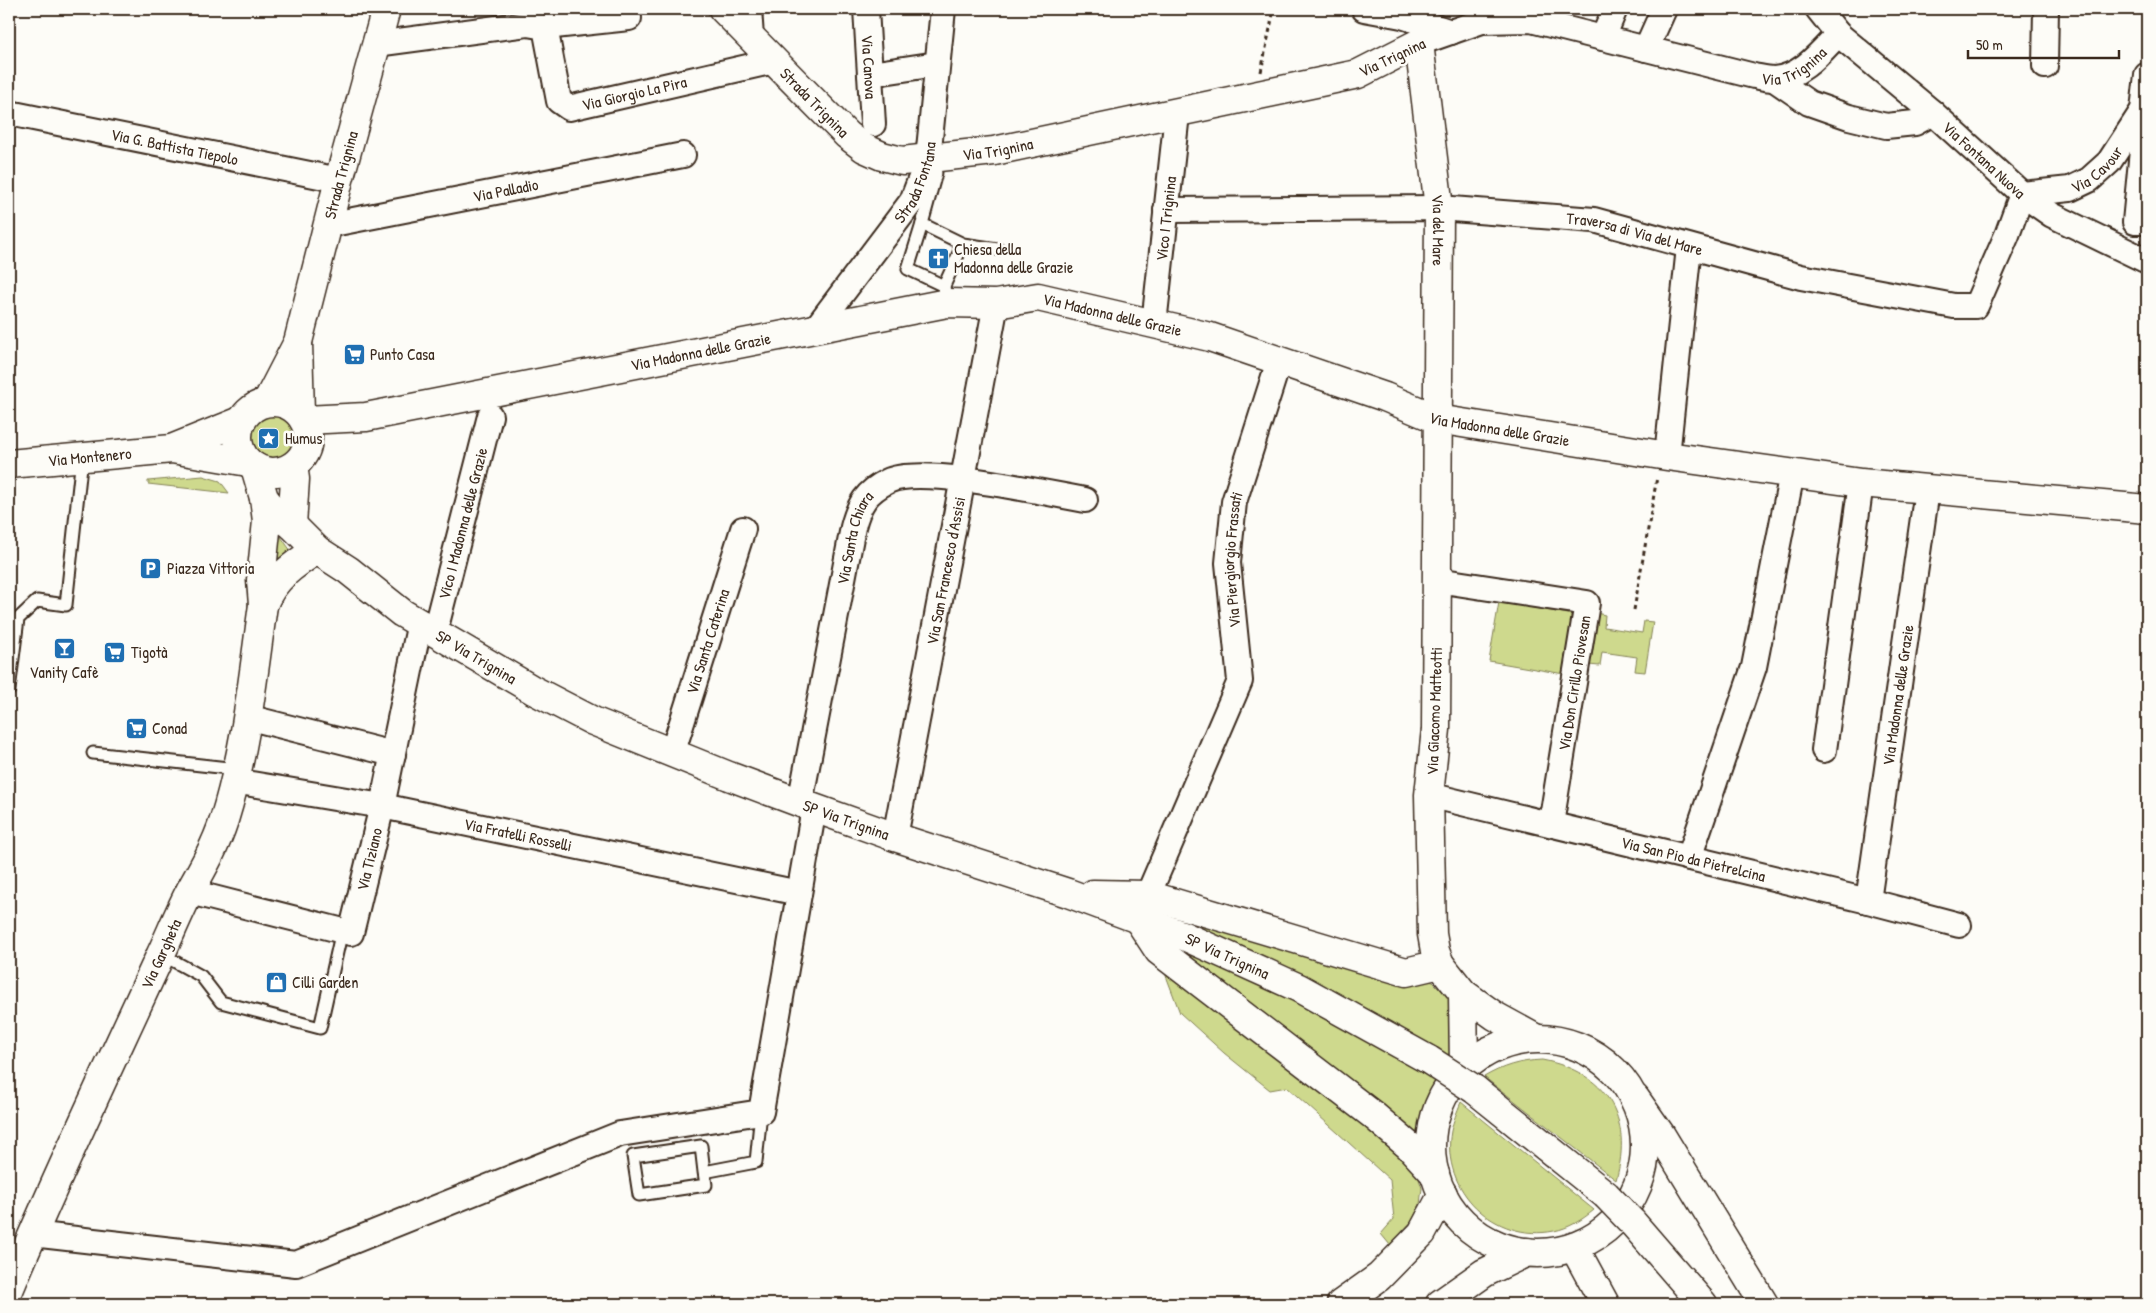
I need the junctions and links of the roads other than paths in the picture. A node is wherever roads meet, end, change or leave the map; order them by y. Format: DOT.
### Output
graph roads {
  1 [pos="386,9"];
  2 [pos="722,9"];
  3 [pos="749,9"];
  4 [pos="866,9"];
  5 [pos="943,9"];
  6 [pos="1364,9"];
  7 [pos="1615,9"];
  8 [pos="1664,9"];
  9 [pos="1818,9"];
  10 [pos="2046,9"];
  11 [pos="1534,14"];
  12 [pos="629,18"];
  13 [pos="545,27"];
  14 [pos="1451,32"];
  15 [pos="1838,34"];
  16 [pos="751,37"];
  17 [pos="1603,38"];
  18 [pos="1419,43"];
  19 [pos="376,44"];
  20 [pos="1646,49"];
  21 [pos="774,61"];
  22 [pos="937,64"];
  23 [pos="2045,66"];
  24 [pos="870,74"];
  25 [pos="2147,75"];
  26 [pos="1774,79"];
  27 [pos="1933,113"];
  28 [pos="9,114"];
  29 [pos="1177,114"];
  30 [pos="873,124"];
  31 [pos="2145,124"];
  32 [pos="683,155"];
  33 [pos="928,159"];
  34 [pos="339,180"];
  35 [pos="2022,194"];
  36 [pos="1440,208"];
  37 [pos="1166,210"];
  38 [pos="2147,222"];
  39 [pos="922,224"];
  40 [pos="328,225"];
  41 [pos="963,244"];
  42 [pos="1690,247"];
  43 [pos="998,249"];
  44 [pos="2147,261"];
  45 [pos="946,295"];
  46 [pos="996,304"];
  47 [pos="1154,324"];
  48 [pos="816,328"];
  49 [pos="298,342"];
  50 [pos="1280,361"];
  51 [pos="267,402"];
  52 [pos="490,416"];
  53 [pos="1437,419"];
  54 [pos="242,421"];
  55 [pos="305,425"];
  56 [pos="172,449"];
  57 [pos="1664,455"];
  58 [pos="82,457"];
  59 [pos="9,464"];
  60 [pos="251,464"];
  61 [pos="293,466"];
  62 [pos="1792,473"];
  63 [pos="963,480"];
  64 [pos="1861,483"];
  65 [pos="1927,490"];
  66 [pos="264,498"];
  67 [pos="1085,500"];
  68 [pos="2147,509"];
  69 [pos="292,525"];
  70 [pos="743,529"];
  71 [pos="317,550"];
  72 [pos="1437,580"];
  73 [pos="263,604"];
  74 [pos="428,626"];
  75 [pos="9,690"];
  76 [pos="247,717"];
  77 [pos="1824,750"];
  78 [pos="93,753"];
  79 [pos="393,754"];
  80 [pos="672,754"];
  81 [pos="236,775"];
  82 [pos="1429,795"];
  83 [pos="807,805"];
  84 [pos="382,806"];
  85 [pos="1551,824"];
  86 [pos="895,837"];
  87 [pos="1689,858"];
  88 [pos="190,892"];
  89 [pos="799,893"];
  90 [pos="1868,901"];
  91 [pos="1143,907"];
  92 [pos="1959,925"];
  93 [pos="342,930"];
  94 [pos="161,954"];
  95 [pos="1440,964"];
  96 [pos="1463,993"];
  97 [pos="1535,1038"];
  98 [pos="1469,1079"];
  99 [pos="1634,1098"];
  100 [pos="762,1112"];
  101 [pos="704,1172"];
  102 [pos="1439,1184"];
  103 [pos="32,1234"];
  104 [pos="1574,1247"];
  105 [pos="1526,1252"];
  106 [pos="9,1290"];
  107 [pos="1341,1304"];
  108 [pos="1440,1304"];
  109 [pos="1605,1304"];
  110 [pos="1703,1304"];
  111 [pos="1764,1304"];
  1 -- 19 [label="main road, Strada Trignina"];
  2 -- 16 [label="main road, Strada Trignina"];
  3 -- 16 [label="street"];
  4 -- 24 [label="street, Via Canova"];
  5 -- 22 [label="street, Strada Fontana"];
  6 -- 14 [label="street"];
  7 -- 17 [label="street"];
  8 -- 20 [label="street"];
  9 -- 15 [label="street, Via Fontana Nuova"];
  10 -- 23 [label="street"];
  11 -- 14 [label="street, Via Trignina"];
  11 -- 17 [label="street, Via Trignina"];
  12 -- 13 [label="street"];
  13 -- 19 [label="street"];
  13 -- 21 [label="street, Via Giorgio La Pira"];
  14 -- 18 [label="street, Via Trignina"];
  15 -- 26 [label="street, Via Trignina"];
  15 -- 27 [label="street, Via Fontana Nuova"];
  16 -- 21 [label="main road, Strada Trignina"];
  17 -- 20 [label="street, Via Trignina"];
  18 -- 29 [label="main road, Via Trignina"];
  18 -- 36 [label="main road, Via del Mare"];
  19 -- 34 [label="main road, Strada Trignina"];
  20 -- 26 [label="street, Via Trignina"];
  21 -- 33 [label="main road, Strada Trignina"];
  22 -- 24 [label="street"];
  22 -- 33 [label="street, Strada Fontana"];
  24 -- 30 [label="street, Via Canova"];
  25 -- 31 [label="street, Via Cavour"];
  26 -- 27 [label="street"];
  27 -- 35 [label="street, Via Fontana Nuova"];
  28 -- 34 [label="street, Via G. Battista Tiepolo"];
  29 -- 33 [label="main road, Via Trignina"];
  29 -- 37 [label="street, Vico I Trignina"];
  31 -- 35 [label="street, Via Cavour"];
  31 -- 38 [label="street"];
  32 -- 40 [label="street, Via Palladio"];
  33 -- 39 [label="lane"];
  33 -- 48 [label="street, Strada Fontana"];
  34 -- 40 [label="main road, Strada Trignina"];
  35 -- 42 [label="street, Traversa di Via del Mare"];
  35 -- 44 [label="street, Via Fontana Nuova"];
  36 -- 37 [label="street, Traversa di Via del Mare"];
  36 -- 42 [label="street, Traversa di Via del Mare"];
  36 -- 53 [label="main road, Via del Mare"];
  37 -- 47 [label="street, Vico I Trignina"];
  39 -- 41 [label="lane"];
  39 -- 45 [label="lane"];
  40 -- 49 [label="main road, Strada Trignina"];
  41 -- 43 [label="lane"];
  41 -- 45 [label="lane"];
  42 -- 57 [label="street"];
  45 -- 46 [label="main road, Via Madonna delle Grazie"];
  45 -- 48 [label="main road, Via Madonna delle Grazie"];
  46 -- 47 [label="main road, Via Madonna delle Grazie"];
  46 -- 63 [label="street, Via San Francesco d'Assisi"];
  47 -- 50 [label="main road, Via Madonna delle Grazie"];
  48 -- 55 [label="main road, Via Madonna delle Grazie"];
  49 -- 51 [label="main road, Strada Trignina"];
  49 -- 55 [label="main road, Strada Trignina"];
  50 -- 53 [label="main road, Via Madonna delle Grazie"];
  50 -- 91 [label="street, Via Piergiorgio Frassati"];
  51 -- 54 [label="main road"];
  51 -- 55 [label="main road"];
  52 -- 74 [label="street, Vico I Madonna delle Grazie"];
  53 -- 57 [label="main road, Via Madonna delle Grazie"];
  53 -- 72 [label="main road, Via Giacomo Matteotti"];
  54 -- 56 [label="main road"];
  54 -- 60 [label="main road"];
  55 -- 61 [label="main road"];
  56 -- 58 [label="main road, Via Montenero"];
  56 -- 60 [label="main road"];
  57 -- 62 [label="main road, Via Madonna delle Grazie"];
  58 -- 59 [label="main road, Via Montenero"];
  58 -- 75 [label="lane"];
  60 -- 61 [label="main road"];
  60 -- 66 [label="main road"];
  61 -- 69 [label="main road"];
  62 -- 64 [label="main road, Via Madonna delle Grazie"];
  62 -- 87 [label="street"];
  63 -- 67 [label="street, Via Santa Chiara"];
  63 -- 83 [label="street, Via Santa Chiara"];
  63 -- 86 [label="street, Via San Francesco d'Assisi"];
  64 -- 65 [label="main road, Via Madonna delle Grazie"];
  64 -- 77 [label="street"];
  65 -- 68 [label="main road, Via Madonna delle Grazie"];
  65 -- 90 [label="street, Via Madonna delle Grazie"];
  66 -- 69 [label="main road, SP Via Trignina"];
  66 -- 73 [label="main road"];
  69 -- 71 [label="main road, SP Via Trignina"];
  70 -- 80 [label="street, Via Santa Caterina"];
  71 -- 73 [label="main road"];
  71 -- 74 [label="main road, SP Via Trignina"];
  72 -- 82 [label="main road, Via Giacomo Matteotti"];
  72 -- 85 [label="street, Via Don Cirillo Piovesan"];
  73 -- 76 [label="main road, Via Gargheta"];
  74 -- 79 [label="street, Via Tiziano"];
  74 -- 80 [label="main road, SP Via Trignina"];
  76 -- 79 [label="street"];
  76 -- 81 [label="main road, Via Gargheta"];
  78 -- 81 [label="lane"];
  79 -- 84 [label="street, Via Tiziano"];
  80 -- 83 [label="main road, SP Via Trignina"];
  81 -- 84 [label="street, Via Fratelli Rosselli"];
  81 -- 88 [label="main road, Via Gargheta"];
  82 -- 85 [label="street, Via San Pio da Pietrelcina"];
  82 -- 95 [label="main road, Via Giacomo Matteotti"];
  83 -- 86 [label="main road, SP Via Trignina"];
  83 -- 89 [label="street, Via Santa Chiara"];
  84 -- 89 [label="street, Via Fratelli Rosselli"];
  84 -- 93 [label="street, Via Tiziano"];
  85 -- 87 [label="street, Via San Pio da Pietrelcina"];
  86 -- 91 [label="main road, SP Via Trignina"];
  87 -- 90 [label="street, Via San Pio da Pietrelcina"];
  88 -- 93 [label="street"];
  88 -- 94 [label="main road, Via Gargheta"];
  89 -- 100 [label="street, Via Santa Chiara"];
  90 -- 92 [label="street, Via San Pio da Pietrelcina"];
  91 -- 95 [label="main road"];
  91 -- 98 [label="main road, SP Via Trignina, bridge"];
  91 -- 102 [label="main road"];
  93 -- 94 [label="lane"];
  94 -- 103 [label="main road, Via Gargheta"];
  95 -- 96 [label="main road, Via Giacomo Matteotti"];
  96 -- 97 [label="main road, Via Giacomo Matteotti"];
  96 -- 98 [label="main road"];
  97 -- 98 [label="main road"];
  97 -- 99 [label="main road"];
  98 -- 102 [label="main road"];
  98 -- 110 [label="main road, bridge"];
  99 -- 104 [label="main road"];
  99 -- 111 [label="main road"];
  100 -- 101 [label="lane"];
  100 -- 103 [label="street"];
  101 -- 101 [label="lane"];
  102 -- 105 [label="main road"];
  102 -- 107 [label="main road"];
  103 -- 106 [label="main road, Via Gargheta"];
  104 -- 105 [label="main road"];
  104 -- 109 [label="main road"];
  105 -- 108 [label="main road"];
}
